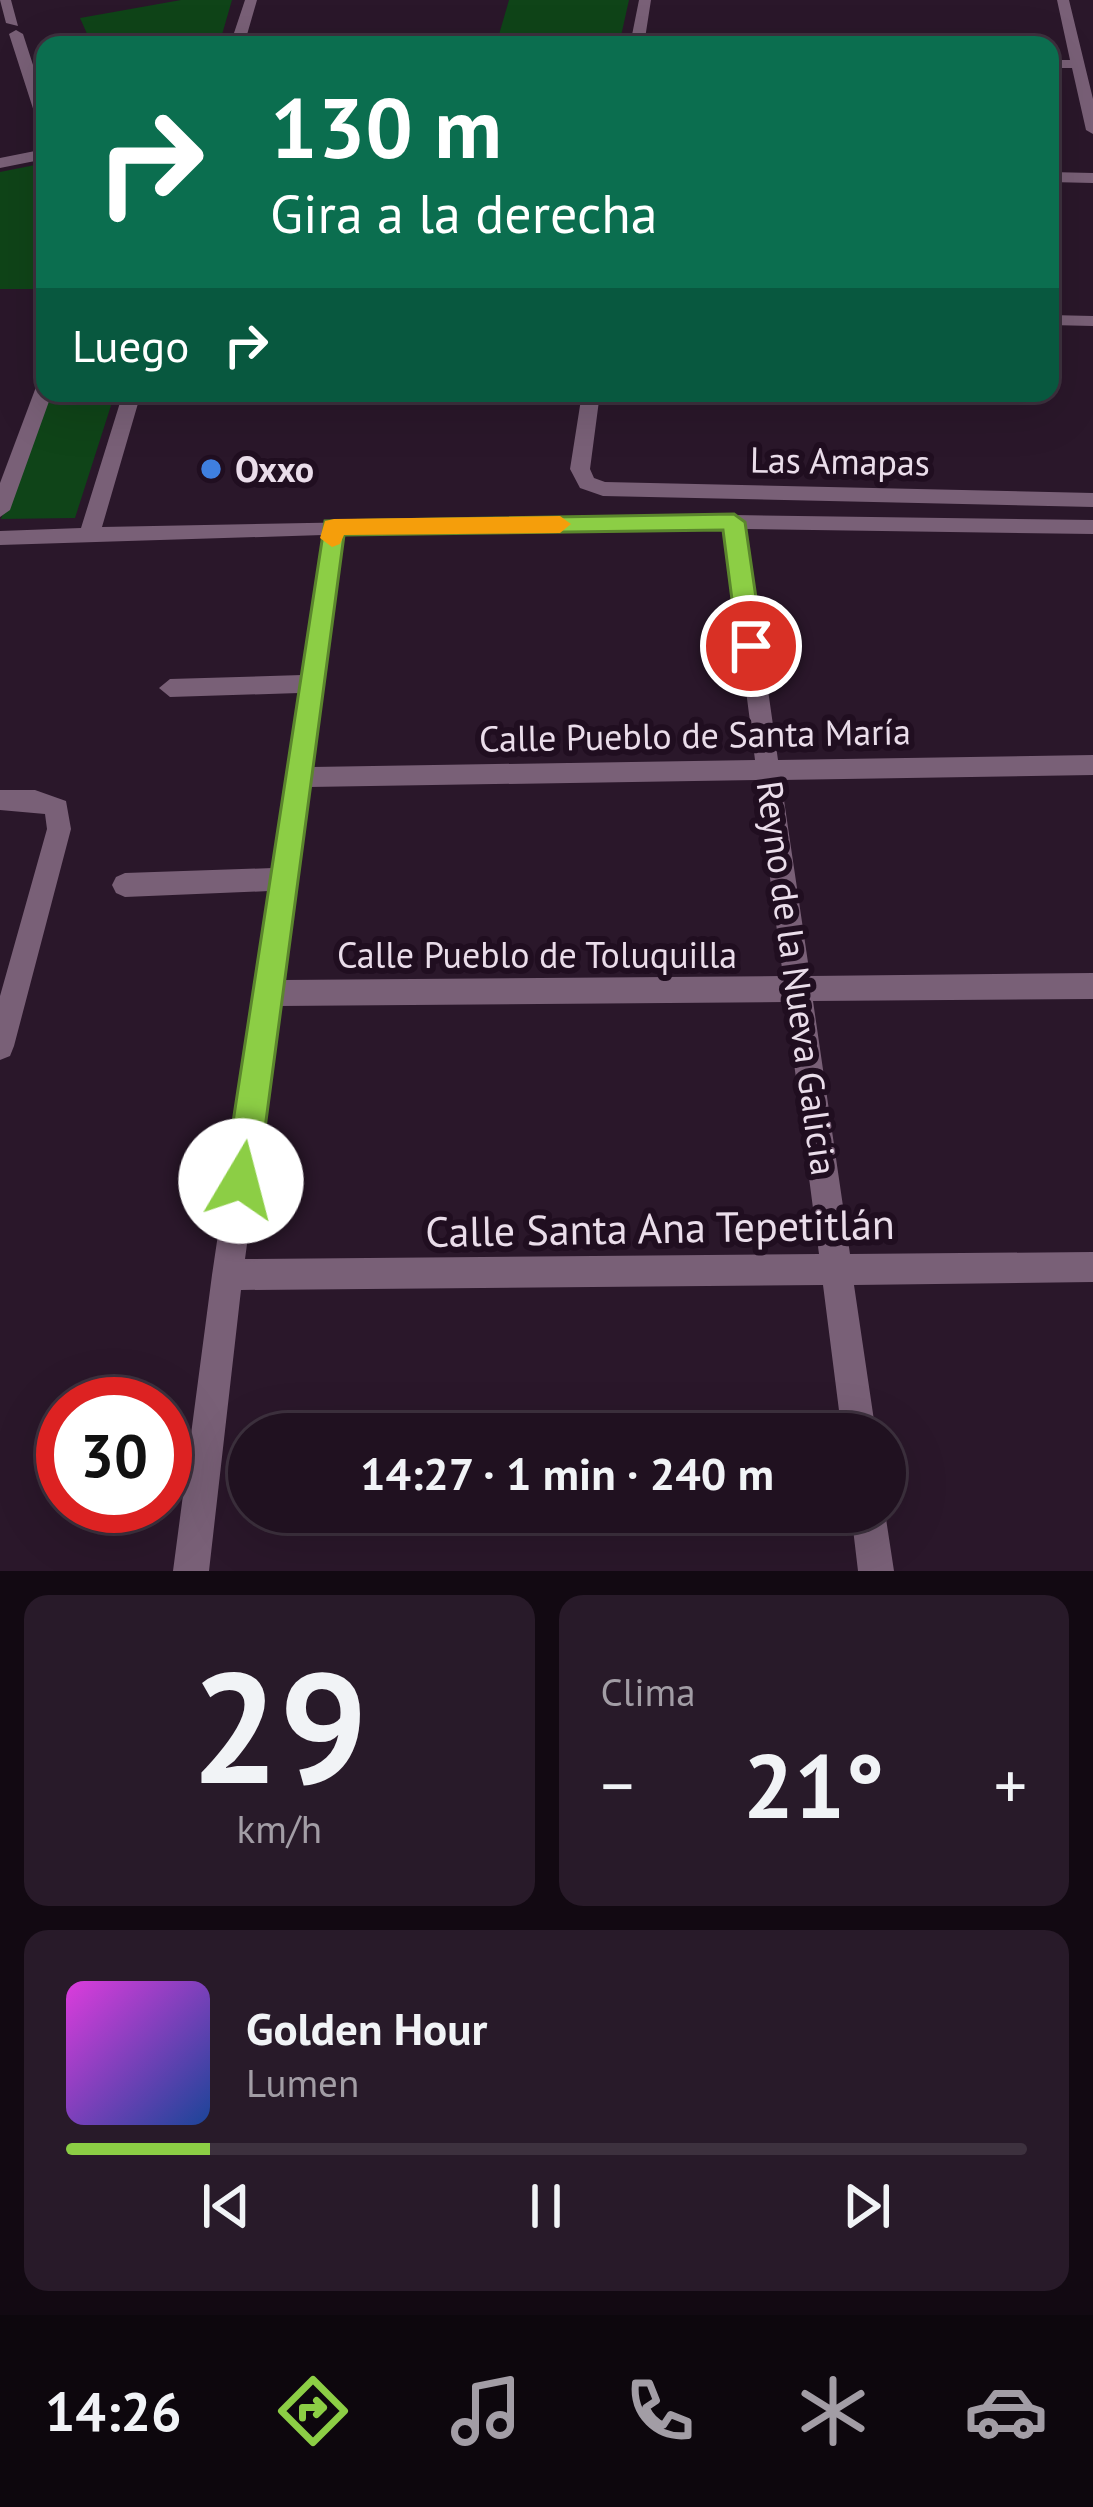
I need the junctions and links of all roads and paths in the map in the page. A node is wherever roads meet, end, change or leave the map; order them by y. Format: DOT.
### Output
graph roads {
  1 [pos="5,0"];
  2 [pos="251,0"];
  3 [pos="645,0"];
  4 [pos="1063,0"];
  5 [pos="240,36"];
  6 [pos="639,36"];
  7 [pos="1059,64"];
  8 [pos="1078,64"];
  9 [pos="36,95"];
  10 [pos="1093,130"];
  11 [pos="36,156"];
  12 [pos="0,163"];
  13 [pos="1059,177"];
  14 [pos="1093,178"];
  15 [pos="1059,320"];
  16 [pos="1093,321"];
  17 [pos="39,402"];
  18 [pos="129,402"];
  19 [pos="590,402"];
  20 [pos="1093,500"];
  21 [pos="0,509"];
  22 [pos="734,522"];
  23 [pos="334,527"];
  24 [pos="1093,527"];
  25 [pos="89,536"];
  26 [pos="0,538"];
  27 [pos="312,684"];
  28 [pos="170,688"];
  29 [pos="1093,765"];
  30 [pos="768,770"];
  31 [pos="299,777"];
  32 [pos="0,800"];
  33 [pos="284,879"];
  34 [pos="125,885"];
  35 [pos="1093,986"];
  36 [pos="799,988"];
  37 [pos="269,993"];
  38 [pos="0,1046"];
  39 [pos="838,1267"];
  40 [pos="1093,1267"];
  41 [pos="227,1275"];
  42 [pos="856,1413"];
  43 [pos="871,1533"];
  44 [pos="191,1571"];
  45 [pos="876,1571"];
  1 -- 9 [label="street"];
  2 -- 5 [label="street"];
  3 -- 6 [label="street"];
  4 -- 8 [label="street"];
  7 -- 8 [label="street"];
  8 -- 10 [label="street"];
  11 -- 12 [label="street"];
  13 -- 14 [label="street"];
  15 -- 16 [label="street"];
  17 -- 21 [label="street"];
  18 -- 25 [label="street"];
  19 -- 20 [label="street, Las Amapas"];
  22 -- 23 [label="street"];
  22 -- 24 [label="street"];
  22 -- 30 [label="street, Reyno de la Nueva Galicia"];
  23 -- 25 [label="street"];
  23 -- 27 [label="street"];
  25 -- 26 [label="street"];
  27 -- 28 [label="street"];
  27 -- 31 [label="street"];
  29 -- 30 [label="street, Calle Pueblo de Santa María"];
  30 -- 31 [label="street, Calle Pueblo de Santa María"];
  30 -- 36 [label="street, Reyno de la Nueva Galicia"];
  31 -- 33 [label="street"];
  32 -- 38 [label="street"];
  33 -- 34 [label="street"];
  33 -- 37 [label="street"];
  35 -- 36 [label="street, Calle Pueblo de Toluquilla"];
  36 -- 37 [label="street, Calle Pueblo de Toluquilla"];
  36 -- 39 [label="street, Reyno de la Nueva Galicia"];
  37 -- 41 [label="street"];
  39 -- 40 [label="street, Calle Santa Ana Tepetitlán"];
  39 -- 41 [label="street, Calle Santa Ana Tepetitlán"];
  39 -- 42 [label="street, Reyno de la Nueva Galicia"];
  41 -- 44 [label="street"];
  43 -- 45 [label="street"];
}
